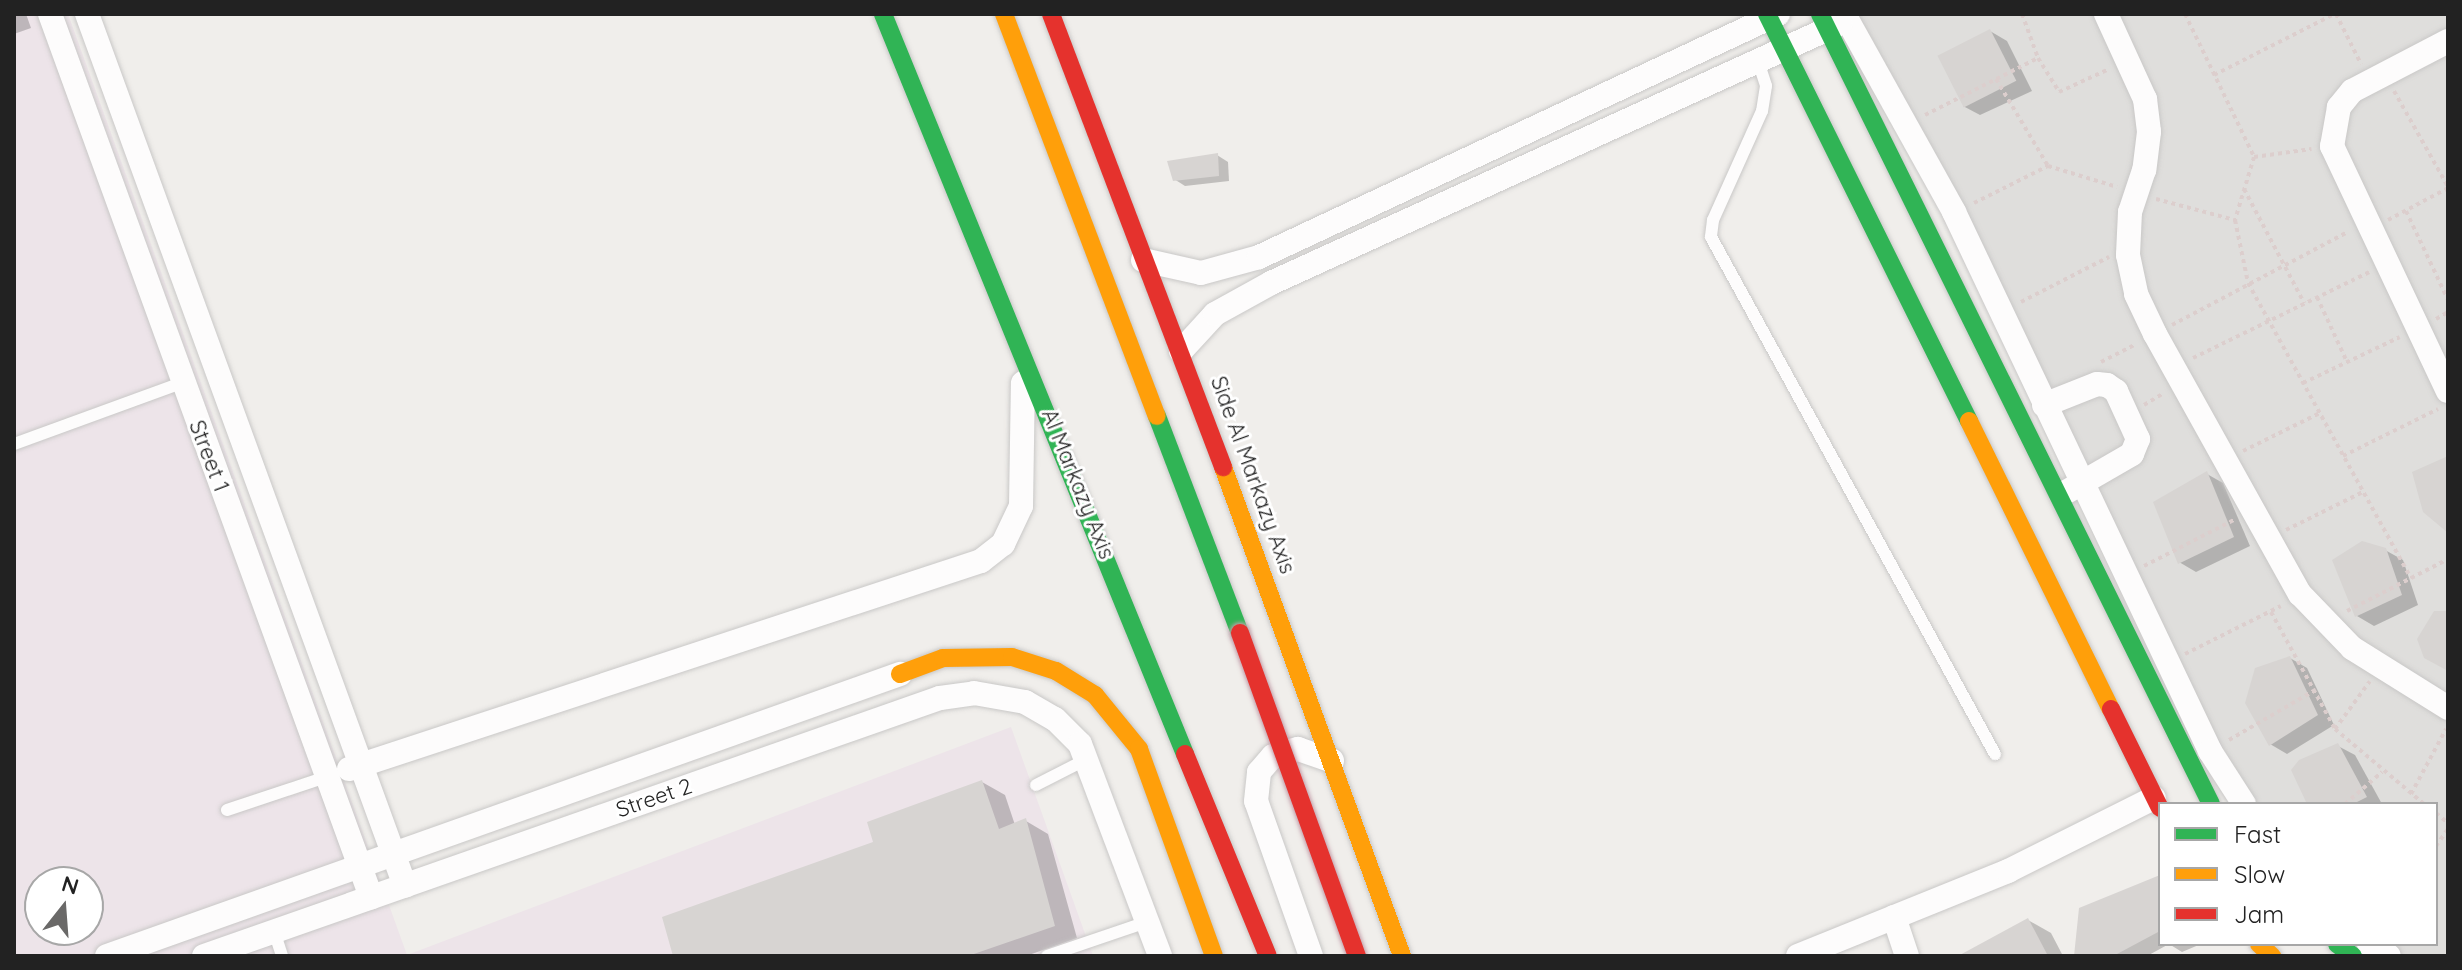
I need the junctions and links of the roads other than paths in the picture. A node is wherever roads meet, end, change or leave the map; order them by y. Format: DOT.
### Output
graph roads {
  1 [pos="50,14"];
  2 [pos="87,14"];
  3 [pos="883,14"];
  4 [pos="1004,14"];
  5 [pos="1051,14"];
  6 [pos="2106,14"];
  7 [pos="1771,15"];
  8 [pos="1839,18"];
  9 [pos="2448,41"];
  10 [pos="1784,49"];
  11 [pos="1758,61"];
  12 [pos="1259,257"];
  13 [pos="1143,260"];
  14 [pos="1271,283"];
  15 [pos="1024,348"];
  16 [pos="1181,351"];
  17 [pos="182,383"];
  18 [pos="2448,391"];
  19 [pos="2044,405"];
  20 [pos="14,444"];
  21 [pos="2082,484"];
  22 [pos="2059,495"];
  23 [pos="900,674"];
  24 [pos="2448,708"];
  25 [pos="1995,754"];
  26 [pos="1089,758"];
  27 [pos="1332,761"];
  28 [pos="362,765"];
  29 [pos="329,776"];
  30 [pos="1036,785"];
  31 [pos="2210,802"];
  32 [pos="2243,802"];
  33 [pos="2157,803"];
  34 [pos="227,810"];
  35 [pos="393,852"];
  36 [pos="360,864"];
  37 [pos="405,886"];
  38 [pos="371,897"];
  39 [pos="1894,917"];
  40 [pos="1147,922"];
  41 [pos="264,941"];
  42 [pos="107,956"];
  43 [pos="204,956"];
  44 [pos="282,956"];
  45 [pos="1047,956"];
  46 [pos="1160,956"];
  47 [pos="1214,956"];
  48 [pos="1268,956"];
  49 [pos="1311,956"];
  50 [pos="1357,956"];
  51 [pos="1402,956"];
  52 [pos="1798,956"];
  53 [pos="1907,956"];
  1 -- 17 [label="street, Street 1"];
  2 -- 28 [label="street, Street 1"];
  3 -- 15 [label="main road, Al Markazy Axis"];
  4 -- 50 [label="main road, bridge"];
  5 -- 13 [label="main road, Side Al Markazy Axis"];
  6 -- 24 [label="street"];
  7 -- 10 [label="main road"];
  7 -- 12 [label="street"];
  8 -- 10 [label="street"];
  8 -- 19 [label="street"];
  8 -- 22 [label="main road"];
  9 -- 18 [label="street"];
  10 -- 11 [label="street"];
  10 -- 33 [label="main road"];
  11 -- 14 [label="street"];
  11 -- 25 [label="lane"];
  12 -- 13 [label="street"];
  12 -- 14 [label="street"];
  13 -- 16 [label="main road, Side Al Markazy Axis"];
  14 -- 16 [label="street"];
  15 -- 28 [label="street"];
  15 -- 48 [label="main road, Al Markazy Axis"];
  16 -- 27 [label="main road, Side Al Markazy Axis"];
  17 -- 20 [label="lane"];
  17 -- 29 [label="street, Street 1"];
  19 -- 21 [label="street"];
  19 -- 21 [label="street"];
  21 -- 22 [label="street"];
  21 -- 32 [label="street"];
  22 -- 31 [label="main road"];
  23 -- 35 [label="street, Street 2"];
  23 -- 47 [label="main road"];
  26 -- 30 [label="lane"];
  26 -- 37 [label="street, Street 2"];
  26 -- 40 [label="street"];
  27 -- 49 [label="street"];
  27 -- 51 [label="main road, Side Al Markazy Axis"];
  28 -- 29 [label="street"];
  28 -- 35 [label="street, Street 1"];
  29 -- 34 [label="lane"];
  29 -- 36 [label="street, Street 1"];
  33 -- 39 [label="street"];
  35 -- 36 [label="street, Street 2"];
  35 -- 37 [label="street, Street 1"];
  36 -- 38 [label="street, Street 1"];
  36 -- 42 [label="street, Street 2"];
  37 -- 38 [label="street, Street 2"];
  38 -- 41 [label="street, Street 2"];
  39 -- 52 [label="street"];
  39 -- 53 [label="street"];
  40 -- 45 [label="lane"];
  40 -- 46 [label="street"];
  41 -- 43 [label="street, Street 2"];
  41 -- 44 [label="lane"];
}
